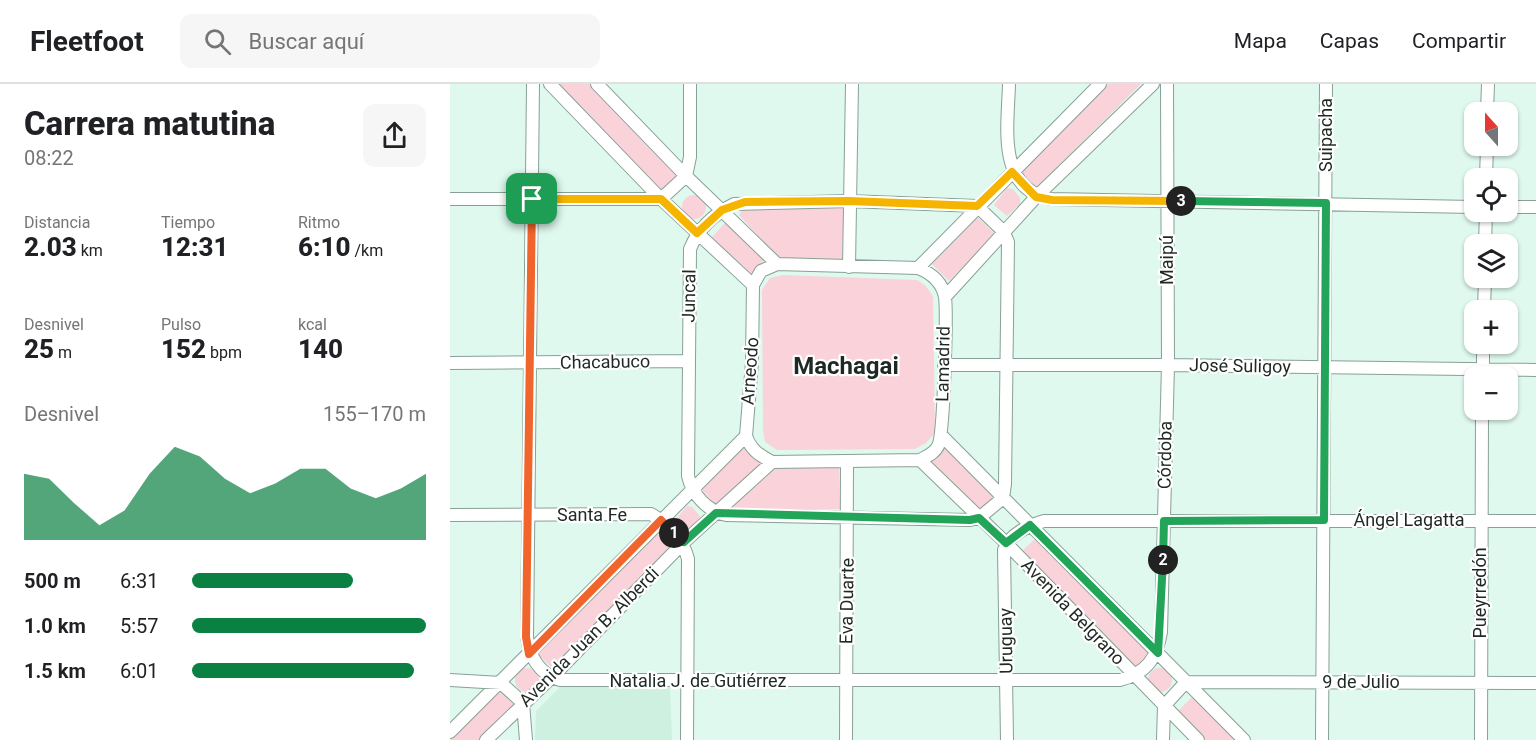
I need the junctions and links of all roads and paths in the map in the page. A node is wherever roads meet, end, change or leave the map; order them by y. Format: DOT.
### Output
graph roads {
  1 [pos="533,84"];
  2 [pos="550,84"];
  3 [pos="597,84"];
  4 [pos="690,84"];
  5 [pos="852,84"];
  6 [pos="1009,84"];
  7 [pos="1100,84"];
  8 [pos="1153,84"];
  9 [pos="1167,84"];
  10 [pos="1326,84"];
  11 [pos="1488,84"];
  12 [pos="1488,102"];
  13 [pos="1012,172"];
  14 [pos="686,176"];
  15 [pos="1036,197"];
  16 [pos="450,199"];
  17 [pos="532,199"];
  18 [pos="661,199"];
  19 [pos="849,201"];
  20 [pos="1167,201"];
  21 [pos="1326,203"];
  22 [pos="977,206"];
  23 [pos="1464,207"];
  24 [pos="1518,207"];
  25 [pos="1536,207"];
  26 [pos="722,210"];
  27 [pos="1003,231"];
  28 [pos="697,233"];
  29 [pos="777,264"];
  30 [pos="849,267"];
  31 [pos="918,268"];
  32 [pos="753,285"];
  33 [pos="945,297"];
  34 [pos="688,361"];
  35 [pos="450,363"];
  36 [pos="531,363"];
  37 [pos="944,365"];
  38 [pos="1168,365"];
  39 [pos="1007,366"];
  40 [pos="1325,367"];
  41 [pos="1536,370"];
  42 [pos="1518,371"];
  43 [pos="1464,372"];
  44 [pos="1482,420"];
  45 [pos="746,436"];
  46 [pos="942,436"];
  47 [pos="920,460"];
  48 [pos="848,461"];
  49 [pos="772,462"];
  50 [pos="691,490"];
  51 [pos="1003,498"];
  52 [pos="716,513"];
  53 [pos="450,515"];
  54 [pos="530,515"];
  55 [pos="848,516"];
  56 [pos="979,518"];
  57 [pos="661,520"];
  58 [pos="1324,520"];
  59 [pos="1480,520"];
  60 [pos="1164,521"];
  61 [pos="1536,521"];
  62 [pos="1030,525"];
  63 [pos="684,542"];
  64 [pos="1006,543"];
  65 [pos="1158,653"];
  66 [pos="529,654"];
  67 [pos="1134,676"];
  68 [pos="551,678"];
  69 [pos="450,680"];
  70 [pos="687,681"];
  71 [pos="846,681"];
  72 [pos="1007,682"];
  73 [pos="1186,682"];
  74 [pos="1323,682"];
  75 [pos="501,683"];
  76 [pos="1479,683"];
  77 [pos="1536,683"];
  78 [pos="523,703"];
  79 [pos="1164,706"];
  80 [pos="450,732"];
  81 [pos="486,740"];
  82 [pos="526,740"];
  83 [pos="687,740"];
  84 [pos="846,740"];
  85 [pos="1006,740"];
  86 [pos="1163,740"];
  87 [pos="1198,740"];
  88 [pos="1244,740"];
  89 [pos="1322,740"];
  90 [pos="1481,740"];
  1 -- 17 [label="street"];
  2 -- 18 [label="street"];
  3 -- 14 [label="street"];
  4 -- 14 [label="street"];
  5 -- 19 [label="street"];
  6 -- 13 [label="street"];
  7 -- 13 [label="street"];
  8 -- 15 [label="street"];
  9 -- 20 [label="street, Maipú"];
  10 -- 21 [label="street, Suipacha"];
  11 -- 12 [label="street"];
  13 -- 15 [label="street"];
  13 -- 22 [label="street"];
  14 -- 18 [label="street"];
  14 -- 26 [label="street"];
  15 -- 20 [label="street"];
  15 -- 27 [label="street"];
  16 -- 17 [label="street"];
  17 -- 18 [label="street"];
  17 -- 36 [label="street"];
  18 -- 28 [label="street"];
  19 -- 22 [label="street"];
  19 -- 26 [label="street"];
  19 -- 30 [label="street"];
  20 -- 21 [label="street"];
  20 -- 38 [label="street, Maipú"];
  21 -- 23 [label="street"];
  21 -- 40 [label="street, Suipacha"];
  22 -- 27 [label="street"];
  22 -- 31 [label="street"];
  24 -- 25 [label="street"];
  26 -- 28 [label="street"];
  26 -- 29 [label="street"];
  27 -- 33 [label="street"];
  27 -- 39 [label="street"];
  28 -- 32 [label="street"];
  28 -- 34 [label="street, Juncal"];
  29 -- 30 [label="street"];
  29 -- 32 [label="street"];
  30 -- 31 [label="street"];
  31 -- 33 [label="street"];
  32 -- 45 [label="street, Arneodo"];
  33 -- 37 [label="street, Lamadrid"];
  34 -- 36 [label="street, Chacabuco"];
  34 -- 50 [label="street, Juncal"];
  35 -- 36 [label="street, Chacabuco"];
  36 -- 54 [label="street"];
  37 -- 39 [label="street, José Suligoy"];
  37 -- 46 [label="street, Lamadrid"];
  38 -- 39 [label="street, José Suligoy"];
  38 -- 40 [label="street, José Suligoy"];
  38 -- 60 [label="street, Córdoba"];
  39 -- 51 [label="street"];
  40 -- 43 [label="street, José Suligoy"];
  40 -- 58 [label="street, Suipacha"];
  41 -- 42 [label="street, José Suligoy"];
  44 -- 59 [label="street, Pueyrredón"];
  45 -- 49 [label="street"];
  45 -- 50 [label="street, Avenida Juan B. Alberdi"];
  46 -- 47 [label="street, Lamadrid"];
  46 -- 51 [label="street, Avenida Belgrano"];
  47 -- 48 [label="street"];
  47 -- 56 [label="street, Avenida Belgrano"];
  48 -- 49 [label="street"];
  48 -- 55 [label="street, Eva Duarte"];
  49 -- 52 [label="street, Avenida Juan B. Alberdi"];
  50 -- 52 [label="street"];
  50 -- 57 [label="street, Avenida Juan B. Alberdi"];
  51 -- 56 [label="street"];
  51 -- 62 [label="street, Avenida Belgrano"];
  52 -- 55 [label="street"];
  52 -- 63 [label="street, Avenida Juan B. Alberdi"];
  53 -- 54 [label="street, Santa Fe"];
  54 -- 57 [label="street, Santa Fe"];
  54 -- 66 [label="street"];
  55 -- 56 [label="street"];
  55 -- 71 [label="street, Eva Duarte"];
  56 -- 64 [label="street, Avenida Belgrano"];
  57 -- 63 [label="street"];
  57 -- 66 [label="street, Avenida Juan B. Alberdi"];
  58 -- 59 [label="street, Ángel Lagatta"];
  58 -- 60 [label="street, Ángel Lagatta"];
  58 -- 74 [label="street, Suipacha"];
  59 -- 61 [label="street, Ángel Lagatta"];
  59 -- 76 [label="street, Pueyrredón"];
  60 -- 62 [label="street, Ángel Lagatta"];
  60 -- 65 [label="street, Córdoba"];
  62 -- 64 [label="street"];
  62 -- 65 [label="street, Avenida Belgrano"];
  63 -- 68 [label="street, Avenida Juan B. Alberdi"];
  63 -- 70 [label="street"];
  64 -- 67 [label="street, Avenida Belgrano"];
  64 -- 72 [label="street, Uruguay"];
  65 -- 67 [label="street"];
  65 -- 73 [label="street, Avenida Belgrano"];
  66 -- 68 [label="street"];
  66 -- 75 [label="street, Avenida Juan B. Alberdi"];
  67 -- 72 [label="street"];
  67 -- 79 [label="street, Avenida Belgrano"];
  68 -- 70 [label="street, Natalia J. de Gutiérrez"];
  68 -- 78 [label="street, Avenida Juan B. Alberdi"];
  69 -- 75 [label="street"];
  70 -- 71 [label="street, Natalia J. de Gutiérrez"];
  70 -- 83 [label="street"];
  71 -- 72 [label="street"];
  71 -- 84 [label="street, Eva Duarte"];
  72 -- 85 [label="street, Uruguay"];
  73 -- 74 [label="street, 9 de Julio"];
  73 -- 79 [label="street"];
  73 -- 88 [label="street, Avenida Belgrano"];
  74 -- 76 [label="street, 9 de Julio"];
  74 -- 89 [label="street, Suipacha"];
  75 -- 78 [label="street"];
  75 -- 80 [label="street, Avenida Juan B. Alberdi"];
  76 -- 77 [label="street, 9 de Julio"];
  76 -- 90 [label="street, Pueyrredón"];
  78 -- 81 [label="street, Avenida Juan B. Alberdi"];
  78 -- 82 [label="street"];
  79 -- 86 [label="street"];
  79 -- 87 [label="street, Avenida Belgrano"];
}
